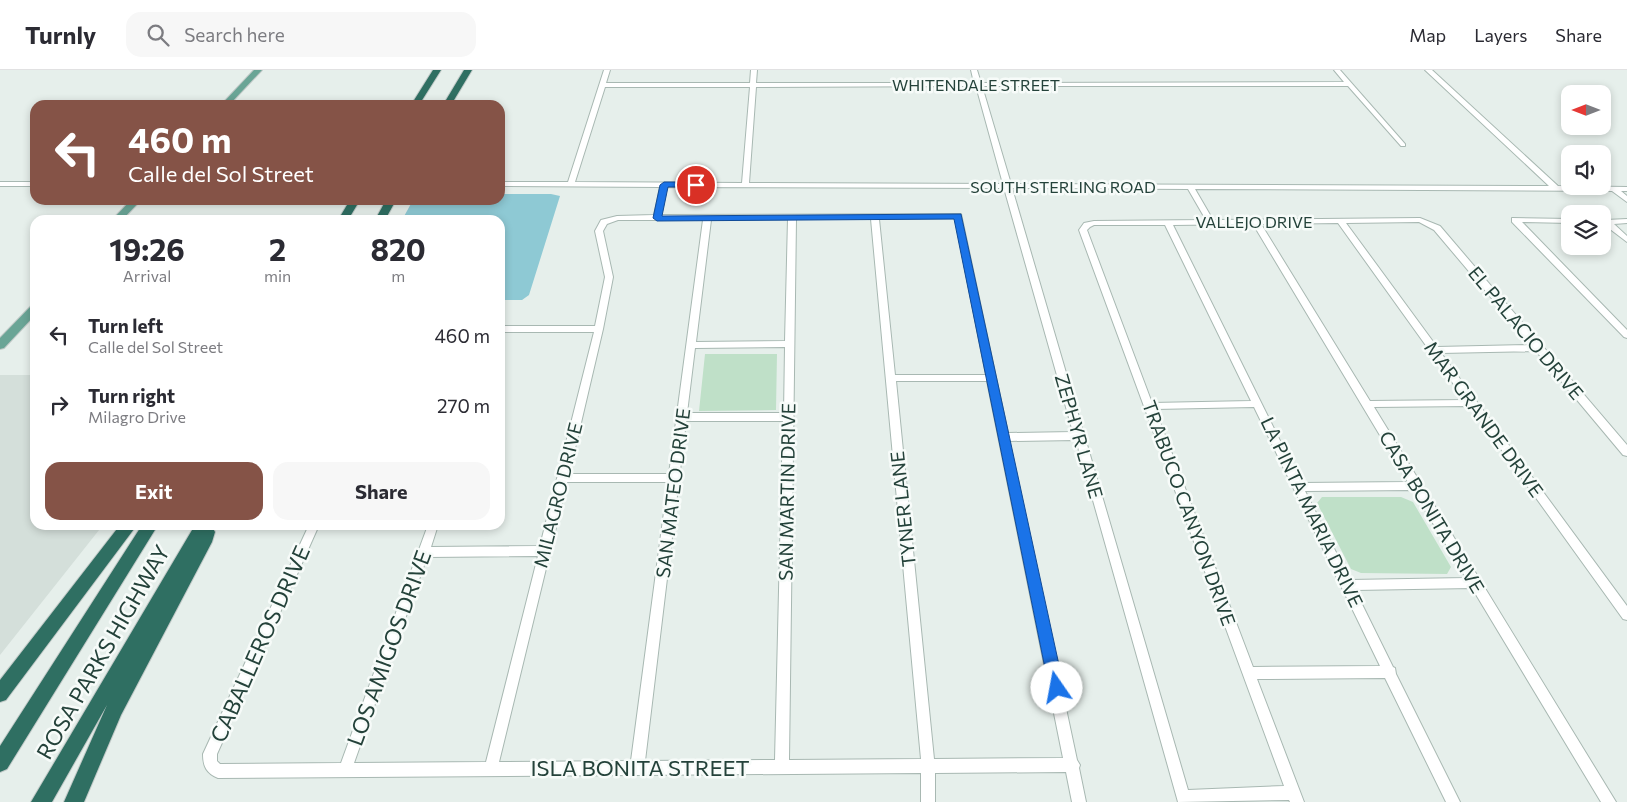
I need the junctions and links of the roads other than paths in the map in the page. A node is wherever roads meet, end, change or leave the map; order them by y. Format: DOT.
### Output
graph roads {
  1 [pos="258,70"];
  2 [pos="437,70"];
  3 [pos="468,70"];
  4 [pos="607,70"];
  5 [pos="754,70"];
  6 [pos="974,70"];
  7 [pos="1337,70"];
  8 [pos="1428,70"];
  9 [pos="1350,84"];
  10 [pos="602,85"];
  11 [pos="753,85"];
  12 [pos="978,85"];
  13 [pos="231,100"];
  14 [pos="418,100"];
  15 [pos="450,100"];
  16 [pos="1403,145"];
  17 [pos="0,184"];
  18 [pos="30,184"];
  19 [pos="505,184"];
  20 [pos="570,184"];
  21 [pos="664,185"];
  22 [pos="744,185"];
  23 [pos="1007,187"];
  24 [pos="1191,188"];
  25 [pos="1556,189"];
  26 [pos="1614,189"];
  27 [pos="1627,189"];
  28 [pos="1627,200"];
  29 [pos="131,205"];
  30 [pos="122,215"];
  31 [pos="875,216"];
  32 [pos="792,217"];
  33 [pos="657,218"];
  34 [pos="707,218"];
  35 [pos="1420,220"];
  36 [pos="1255,221"];
  37 [pos="1561,221"];
  38 [pos="1627,221"];
  39 [pos="1211,222"];
  40 [pos="1341,222"];
  41 [pos="1611,222"];
  42 [pos="1168,224"];
  43 [pos="1087,225"];
  44 [pos="1611,227"];
  45 [pos="1627,240"];
  46 [pos="30,313"];
  47 [pos="505,329"];
  48 [pos="599,329"];
  49 [pos="1627,335"];
  50 [pos="790,344"];
  51 [pos="0,345"];
  52 [pos="692,345"];
  53 [pos="1539,348"];
  54 [pos="1434,350"];
  55 [pos="890,378"];
  56 [pos="992,378"];
  57 [pos="1473,403"];
  58 [pos="1258,404"];
  59 [pos="1366,404"];
  60 [pos="1149,406"];
  61 [pos="788,416"];
  62 [pos="683,417"];
  63 [pos="1004,436"];
  64 [pos="1080,436"];
  65 [pos="1627,452"];
  66 [pos="562,478"];
  67 [pos="675,478"];
  68 [pos="1416,486"];
  69 [pos="1299,487"];
  70 [pos="125,530"];
  71 [pos="147,530"];
  72 [pos="200,530"];
  73 [pos="208,530"];
  74 [pos="312,530"];
  75 [pos="431,530"];
  76 [pos="544,551"];
  77 [pos="423,552"];
  78 [pos="1475,583"];
  79 [pos="1348,585"];
  80 [pos="1627,615"];
  81 [pos="1391,672"];
  82 [pos="1249,673"];
  83 [pos="0,694"];
  84 [pos="0,763"];
  85 [pos="210,764"];
  86 [pos="1073,765"];
  87 [pos="928,766"];
  88 [pos="782,767"];
  89 [pos="637,768"];
  90 [pos="491,769"];
  91 [pos="345,770"];
  92 [pos="1296,797"];
  93 [pos="1185,800"];
  94 [pos="41,802"];
  95 [pos="74,802"];
  96 [pos="928,802"];
  97 [pos="1080,802"];
  98 [pos="1454,802"];
  99 [pos="1609,802"];
  1 -- 13 [label="main road"];
  2 -- 14 [label="highway"];
  3 -- 15 [label="highway"];
  4 -- 10 [label="street"];
  5 -- 11 [label="street"];
  6 -- 12 [label="street, ZEPHYR LANE"];
  7 -- 9 [label="street"];
  8 -- 25 [label="street"];
  9 -- 12 [label="street, WHITENDALE STREET"];
  9 -- 16 [label="street"];
  10 -- 11 [label="street, WHITENDALE STREET"];
  10 -- 20 [label="street"];
  11 -- 12 [label="street, WHITENDALE STREET"];
  11 -- 22 [label="street"];
  12 -- 23 [label="street, ZEPHYR LANE"];
  17 -- 18 [label="street"];
  19 -- 20 [label="street, SOUTH STERLING ROAD"];
  20 -- 21 [label="street, SOUTH STERLING ROAD"];
  21 -- 22 [label="street, SOUTH STERLING ROAD"];
  21 -- 33 [label="street"];
  22 -- 23 [label="street, SOUTH STERLING ROAD"];
  23 -- 24 [label="street, SOUTH STERLING ROAD"];
  23 -- 64 [label="street, ZEPHYR LANE"];
  24 -- 25 [label="street, SOUTH STERLING ROAD"];
  24 -- 39 [label="street"];
  25 -- 26 [label="street, SOUTH STERLING ROAD"];
  26 -- 27 [label="street, SOUTH STERLING ROAD"];
  26 -- 28 [label="street"];
  29 -- 30 [label="main road"];
  31 -- 32 [label="street"];
  31 -- 55 [label="street, TYNER LANE"];
  31 -- 56 [label="street"];
  32 -- 34 [label="street"];
  32 -- 50 [label="street, SAN MARTIN DRIVE"];
  33 -- 34 [label="street"];
  33 -- 48 [label="street, MILAGRO DRIVE"];
  34 -- 52 [label="street, SAN MATEO DRIVE"];
  35 -- 40 [label="street, VALLEJO DRIVE"];
  35 -- 53 [label="street, EL PALACIO DRIVE"];
  36 -- 39 [label="street, VALLEJO DRIVE"];
  36 -- 40 [label="street, VALLEJO DRIVE"];
  36 -- 59 [label="street, CASA BONITA DRIVE"];
  37 -- 49 [label="street"];
  38 -- 41 [label="street"];
  39 -- 42 [label="street, VALLEJO DRIVE"];
  40 -- 54 [label="street, MAR GRANDE DRIVE"];
  42 -- 43 [label="street, VALLEJO DRIVE"];
  42 -- 58 [label="street, LA PINTA MARIA DRIVE"];
  43 -- 60 [label="street, TRABUCO CANYON DRIVE"];
  44 -- 45 [label="street"];
  46 -- 51 [label="main road"];
  47 -- 48 [label="street"];
  48 -- 66 [label="street, MILAGRO DRIVE"];
  50 -- 52 [label="street"];
  50 -- 61 [label="street, SAN MARTIN DRIVE"];
  52 -- 62 [label="street, SAN MATEO DRIVE"];
  53 -- 54 [label="street"];
  53 -- 65 [label="street, EL PALACIO DRIVE"];
  54 -- 57 [label="street, MAR GRANDE DRIVE"];
  55 -- 56 [label="street"];
  55 -- 87 [label="street, TYNER LANE"];
  56 -- 63 [label="street"];
  57 -- 59 [label="street"];
  57 -- 80 [label="street, MAR GRANDE DRIVE"];
  58 -- 60 [label="street"];
  58 -- 69 [label="street, LA PINTA MARIA DRIVE"];
  59 -- 68 [label="street, CASA BONITA DRIVE"];
  60 -- 82 [label="street, TRABUCO CANYON DRIVE"];
  61 -- 62 [label="street"];
  61 -- 88 [label="street, SAN MARTIN DRIVE"];
  62 -- 67 [label="street, SAN MATEO DRIVE"];
  63 -- 64 [label="street"];
  63 -- 86 [label="street"];
  64 -- 93 [label="street, ZEPHYR LANE"];
  66 -- 67 [label="street"];
  66 -- 76 [label="street, MILAGRO DRIVE"];
  67 -- 89 [label="street, SAN MATEO DRIVE"];
  68 -- 69 [label="street"];
  68 -- 78 [label="street, CASA BONITA DRIVE"];
  69 -- 79 [label="street, LA PINTA MARIA DRIVE"];
  70 -- 83 [label="highway"];
  71 -- 84 [label="highway, ROSA PARKS HIGHWAY"];
  72 -- 94 [label="highway, ROSA PARKS HIGHWAY"];
  73 -- 95 [label="highway"];
  74 -- 85 [label="street, CABALLEROS DRIVE"];
  75 -- 77 [label="street, LOS AMIGOS DRIVE"];
  76 -- 77 [label="street"];
  76 -- 90 [label="street, MILAGRO DRIVE"];
  77 -- 91 [label="street, LOS AMIGOS DRIVE"];
  78 -- 79 [label="street"];
  78 -- 99 [label="street, CASA BONITA DRIVE"];
  79 -- 81 [label="street, LA PINTA MARIA DRIVE"];
  81 -- 82 [label="street"];
  81 -- 98 [label="street, LA PINTA MARIA DRIVE"];
  82 -- 92 [label="street, TRABUCO CANYON DRIVE"];
  85 -- 91 [label="street, ISLA BONITA STREET"];
  86 -- 87 [label="street, ISLA BONITA STREET"];
  86 -- 97 [label="street"];
  87 -- 88 [label="street, ISLA BONITA STREET"];
  87 -- 96 [label="street, TYNER LANE"];
  88 -- 89 [label="street, ISLA BONITA STREET"];
  89 -- 90 [label="street, ISLA BONITA STREET"];
  90 -- 91 [label="street, ISLA BONITA STREET"];
  92 -- 93 [label="street"];
}
